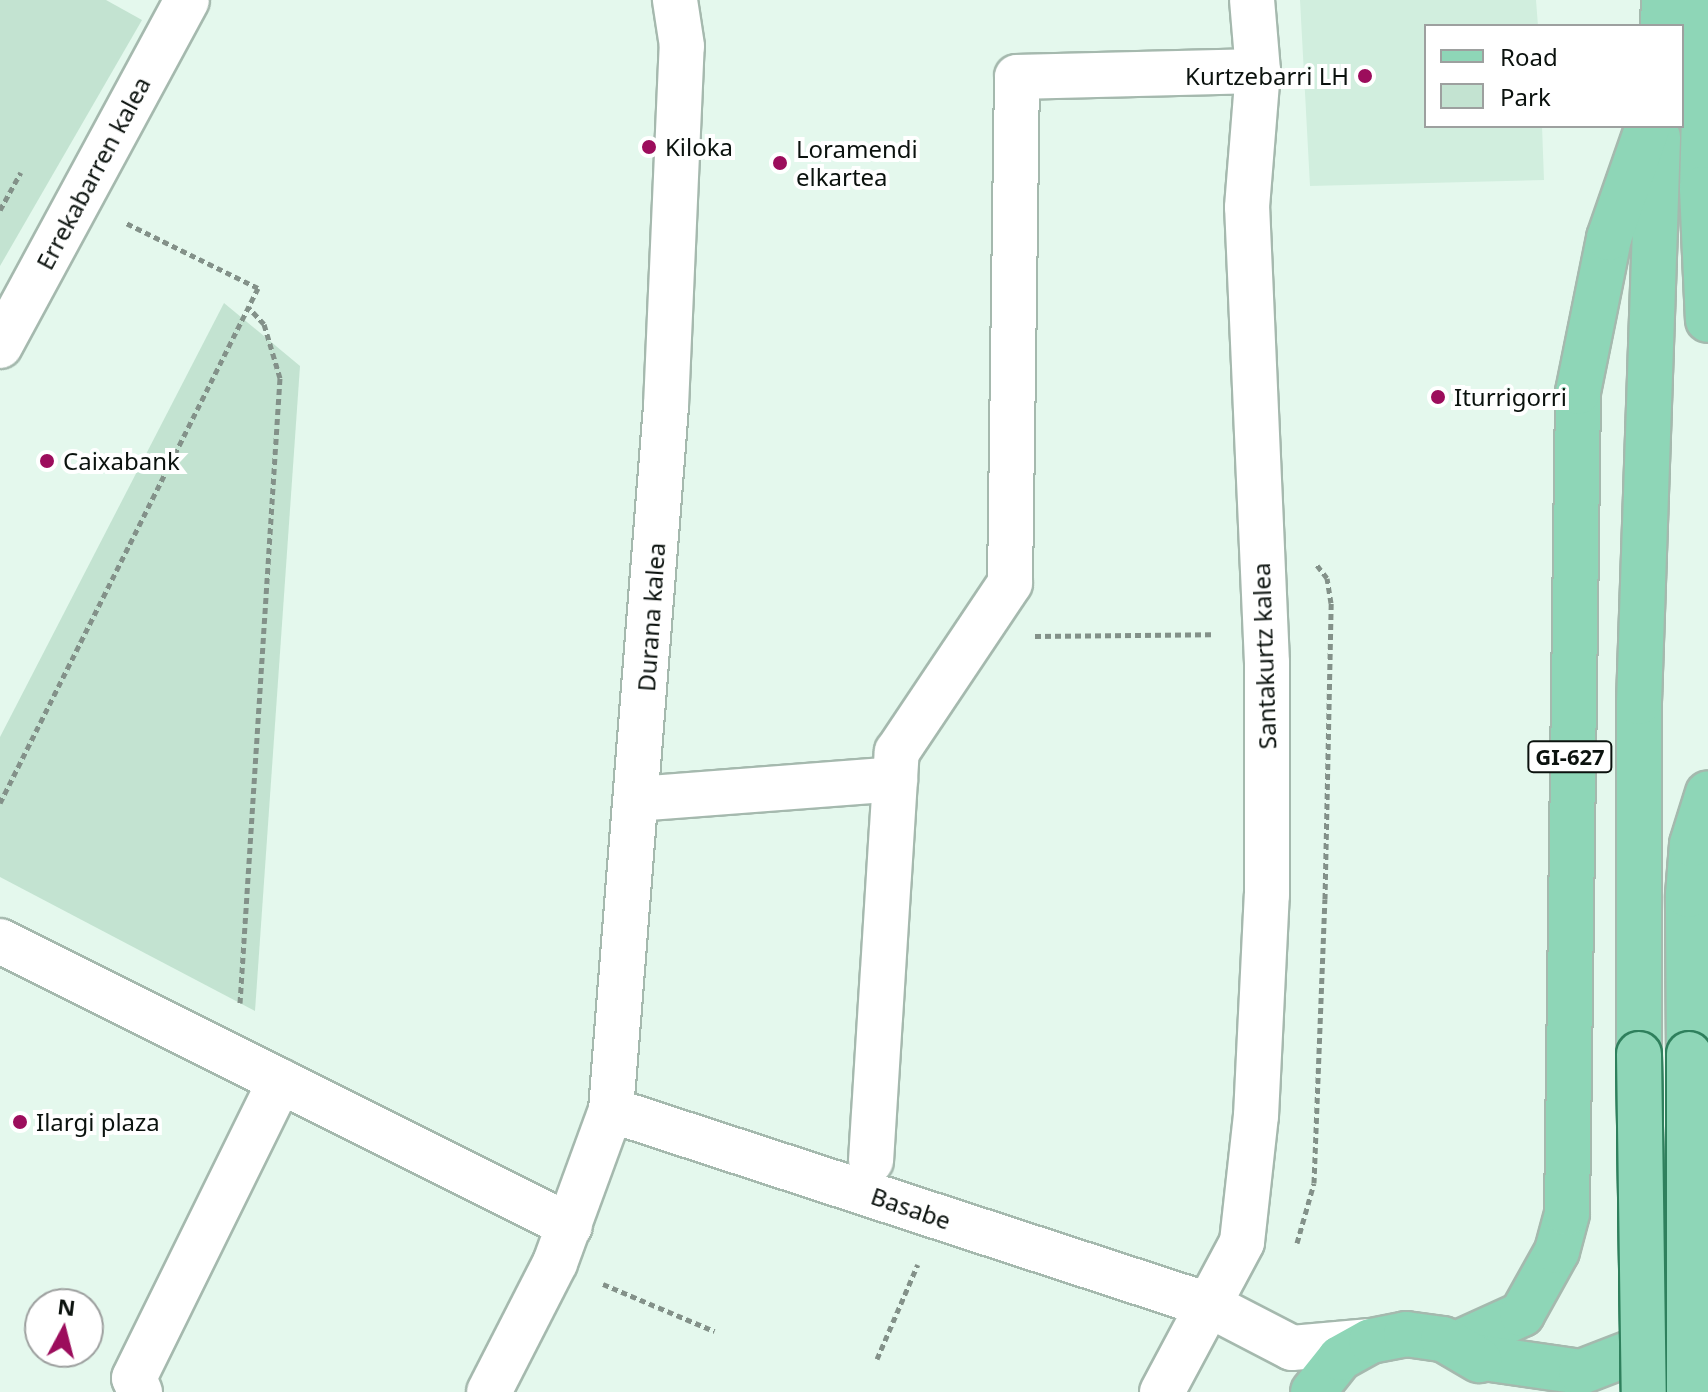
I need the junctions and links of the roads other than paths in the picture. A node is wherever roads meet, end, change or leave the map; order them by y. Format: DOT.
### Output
graph roads {
  1 [pos="187,0"];
  2 [pos="675,0"];
  3 [pos="1252,0"];
  4 [pos="1664,0"];
  5 [pos="1707,0"];
  6 [pos="1663,24"];
  7 [pos="1258,71"];
  8 [pos="1647,128"];
  9 [pos="1658,128"];
  10 [pos="1708,320"];
  11 [pos="0,346"];
  12 [pos="895,779"];
  13 [pos="1708,793"];
  14 [pos="637,799"];
  15 [pos="0,941"];
  16 [pos="280,1081"];
  17 [pos="611,1110"];
  18 [pos="871,1161"];
  19 [pos="570,1226"];
  20 [pos="1211,1306"];
  21 [pos="1708,1323"];
  22 [pos="1371,1341"];
  23 [pos="1292,1348"];
  24 [pos="1466,1351"];
  25 [pos="1574,1382"];
  26 [pos="140,1392"];
  27 [pos="489,1392"];
  28 [pos="1162,1392"];
  29 [pos="1311,1392"];
  30 [pos="1505,1392"];
  31 [pos="1644,1392"];
  32 [pos="1689,1392"];
  1 -- 11 [label="street, Errekabarren kalea"];
  2 -- 14 [label="street, Durana kalea"];
  3 -- 7 [label="street, Santakurtz kalea"];
  4 -- 6 [label="main road"];
  5 -- 10 [label="main road"];
  7 -- 12 [label="street"];
  7 -- 20 [label="street, Santakurtz kalea"];
  8 -- 24 [label="main road, GI-627"];
  9 -- 31 [label="main road, GI-627, bridge"];
  12 -- 14 [label="street"];
  12 -- 18 [label="street"];
  13 -- 32 [label="main road, bridge"];
  14 -- 17 [label="street, Durana kalea"];
  15 -- 16 [label="street"];
  16 -- 19 [label="street"];
  16 -- 26 [label="street"];
  17 -- 19 [label="street, Durana kalea"];
  17 -- 20 [label="street, Basabe"];
  19 -- 27 [label="street, Durana kalea"];
  20 -- 23 [label="street, Basabe"];
  20 -- 28 [label="street, Santakurtz kalea"];
  21 -- 25 [label="main road"];
  22 -- 23 [label="street"];
  22 -- 24 [label="main road"];
  22 -- 29 [label="main road"];
  23 -- 29 [label="street"];
  24 -- 25 [label="main road"];
  24 -- 30 [label="main road"];
}
